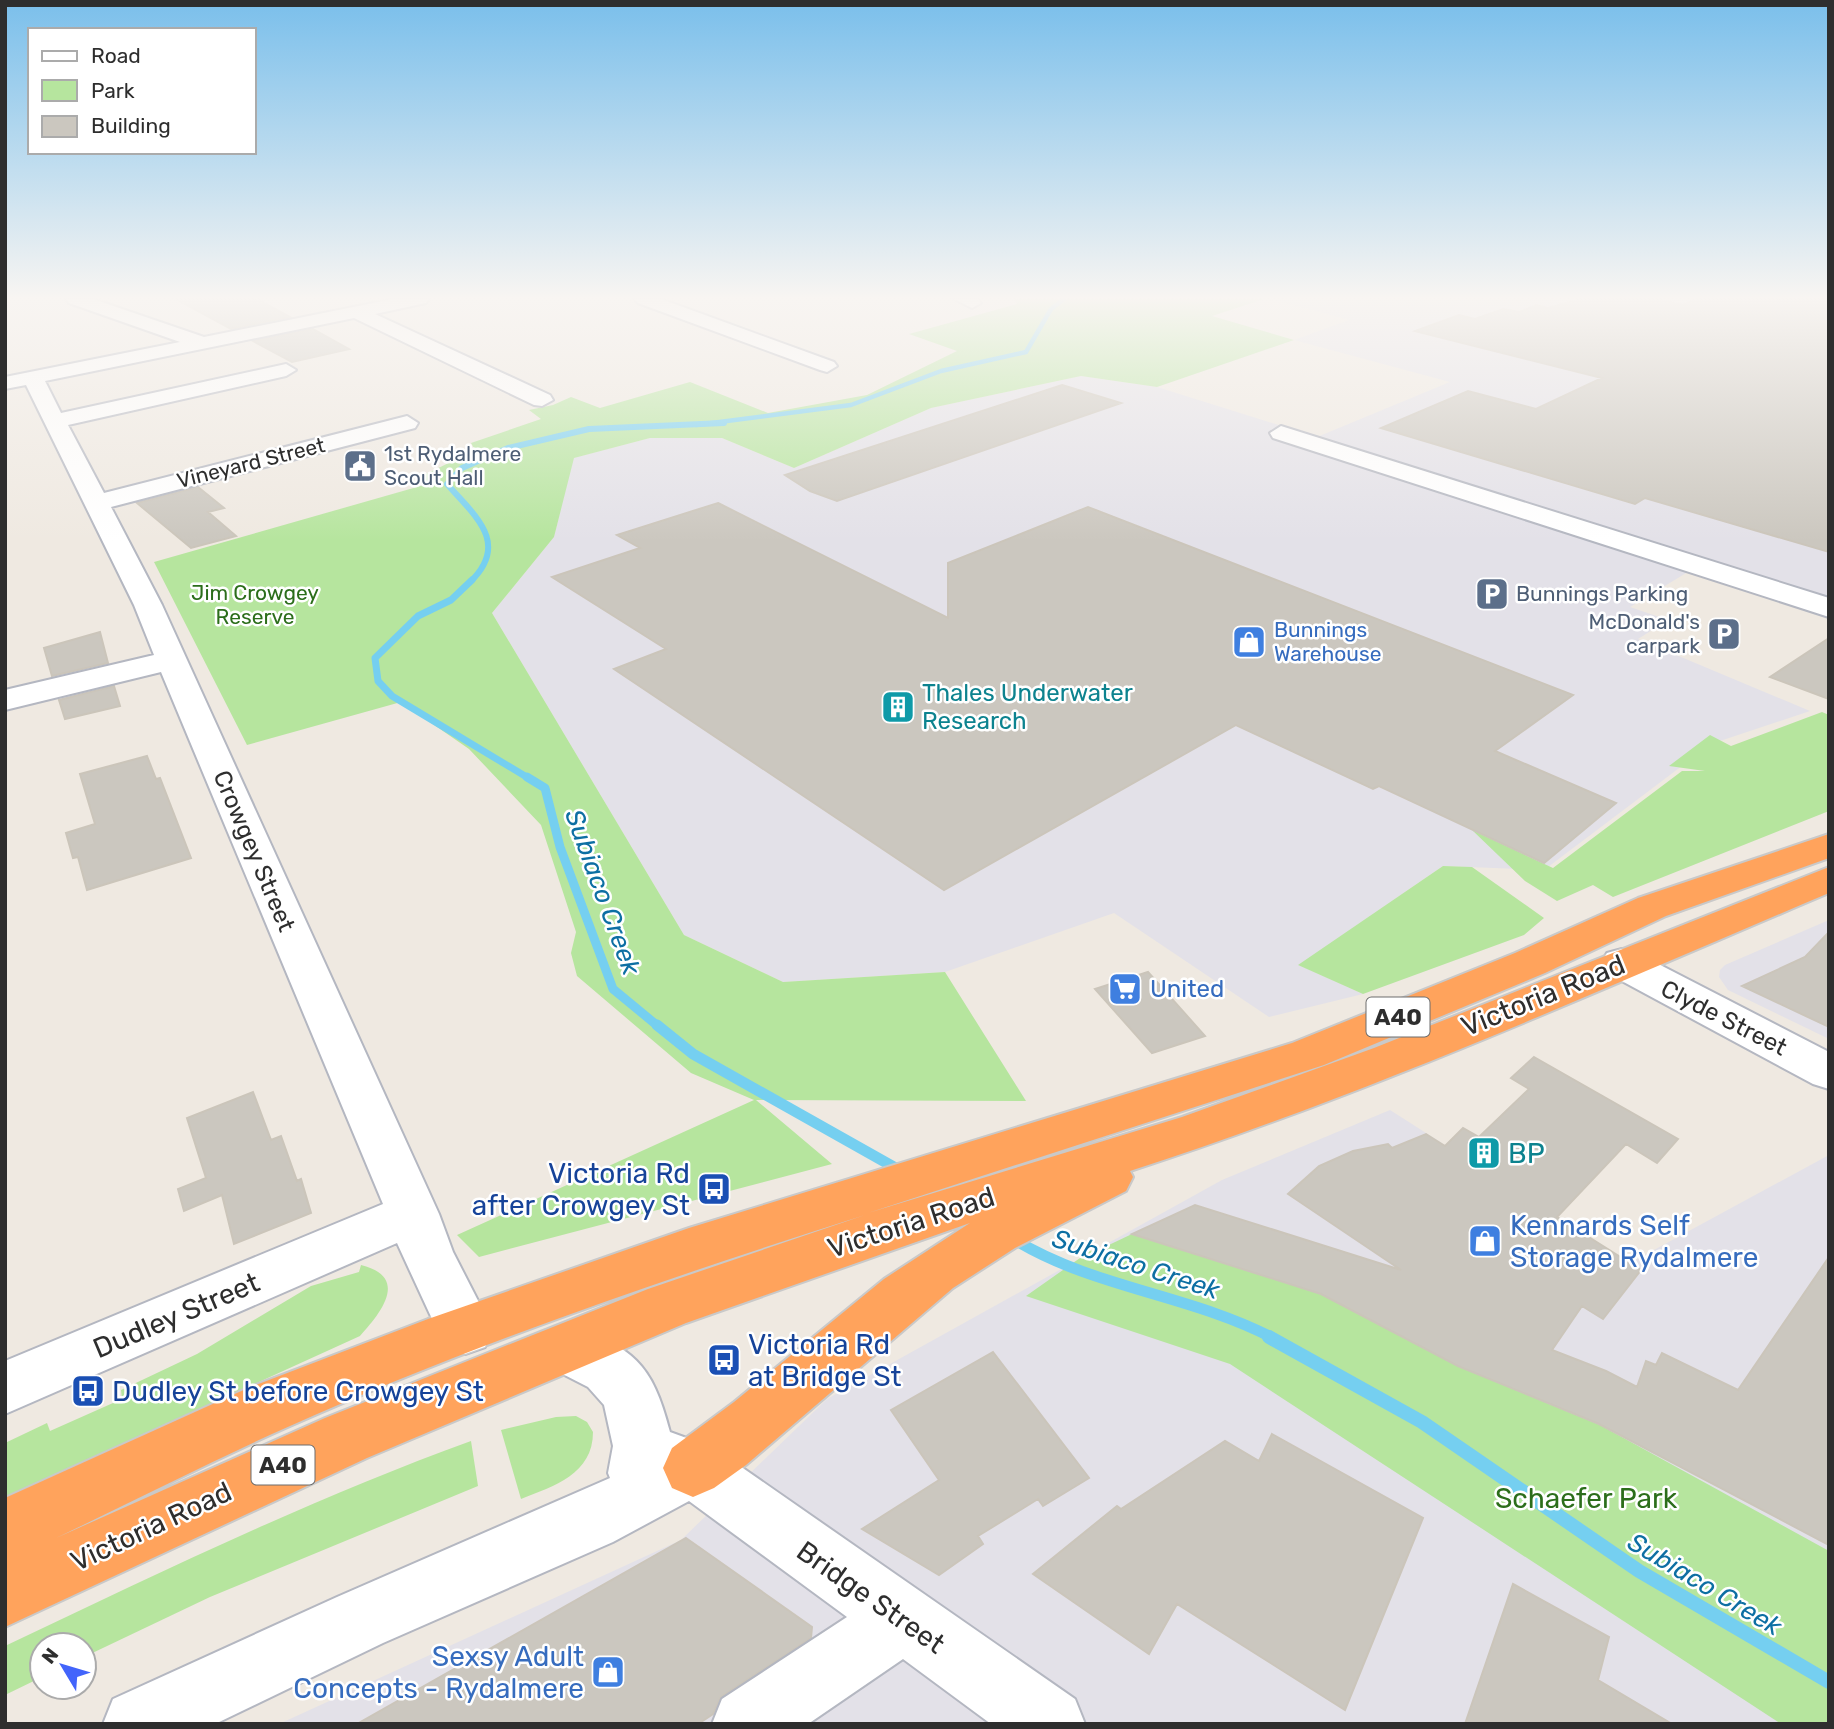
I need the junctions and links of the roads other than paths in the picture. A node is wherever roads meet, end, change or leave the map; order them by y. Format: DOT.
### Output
graph roads {
  1 [pos="18,380"];
  2 [pos="242,380"];
  3 [pos="500,380"];
  4 [pos="542,400"];
  5 [pos="55,421"];
  6 [pos="407,423"];
  7 [pos="1282,433"];
  8 [pos="95,503"];
  9 [pos="1660,554"];
  10 [pos="1829,608"];
  11 [pos="1829,618"];
  12 [pos="171,660"];
  13 [pos="5,700"];
  14 [pos="1829,845"];
  15 [pos="1829,879"];
  16 [pos="1587,938"];
  17 [pos="1622,963"];
  18 [pos="1829,1072"];
  19 [pos="1043,1193"];
  20 [pos="413,1214"];
  21 [pos="465,1330"];
  22 [pos="567,1349"];
  23 [pos="5,1388"];
  24 [pos="669,1459"];
  25 [pos="5,1530"];
  26 [pos="5,1594"];
  27 [pos="903,1619"];
  28 [pos="138,1724"];
  29 [pos="747,1724"];
  30 [pos="1051,1724"];
  1 -- 5 [label="street, Crowgey Street"];
  2 -- 5 [label="street"];
  3 -- 4 [label="street"];
  5 -- 8 [label="street, Crowgey Street"];
  6 -- 8 [label="street, Vineyard Street"];
  7 -- 9 [label="street"];
  8 -- 12 [label="street, Crowgey Street"];
  9 -- 10 [label="street"];
  9 -- 11 [label="street"];
  12 -- 13 [label="street"];
  12 -- 20 [label="street, Crowgey Street"];
  14 -- 16 [label="highway, Victoria Road / A40"];
  15 -- 17 [label="highway, Victoria Road / A40"];
  16 -- 17 [label="highway, Clyde Street"];
  16 -- 21 [label="highway, Victoria Road / A40"];
  17 -- 18 [label="street, Clyde Street"];
  17 -- 19 [label="highway, Victoria Road / A40"];
  19 -- 22 [label="highway, Victoria Road / A40"];
  19 -- 24 [label="highway"];
  20 -- 21 [label="street, Crowgey Street"];
  20 -- 23 [label="street, Dudley Street"];
  21 -- 25 [label="highway, Victoria Road / A40"];
  22 -- 24 [label="street"];
  22 -- 26 [label="highway, Victoria Road / A40"];
  24 -- 27 [label="street, Bridge Street"];
  24 -- 28 [label="street"];
  27 -- 29 [label="street"];
  27 -- 30 [label="street, Bridge Street"];
}
